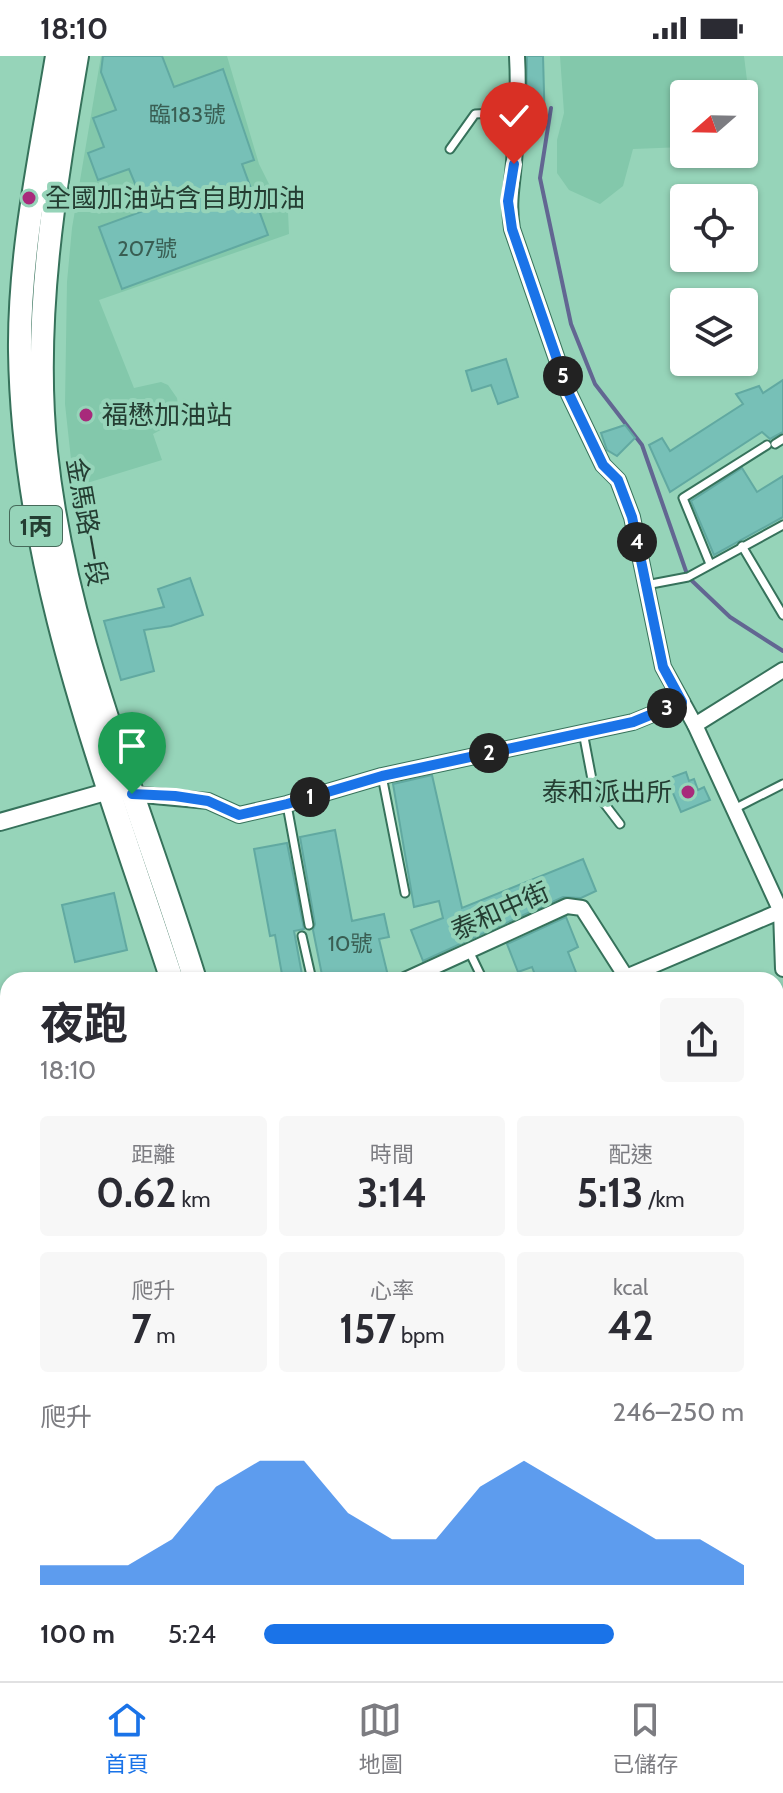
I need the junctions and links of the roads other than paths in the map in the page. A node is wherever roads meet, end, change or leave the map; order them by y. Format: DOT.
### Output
graph roads {
  1 [pos="57,56"];
  2 [pos="77,56"];
  3 [pos="517,56"];
  4 [pos="517,112"];
  5 [pos="450,149"];
  6 [pos="783,439"];
  7 [pos="783,525"];
  8 [pos="742,546"];
  9 [pos="710,564"];
  10 [pos="646,585"];
  11 [pos="783,615"];
  12 [pos="783,670"];
  13 [pos="682,702"];
  14 [pos="695,725"];
  15 [pos="583,732"];
  16 [pos="382,776"];
  17 [pos="783,784"];
  18 [pos="120,792"];
  19 [pos="287,804"];
  20 [pos="734,809"];
  21 [pos="0,822"];
  22 [pos="620,824"];
  23 [pos="778,890"];
  24 [pos="405,893"];
  25 [pos="782,914"];
  26 [pos="309,925"];
  27 [pos="302,936"];
  28 [pos="469,951"];
  29 [pos="783,969"];
  30 [pos="170,972"];
  31 [pos="192,972"];
  32 [pos="310,972"];
  33 [pos="423,972"];
  34 [pos="479,972"];
  35 [pos="620,972"];
  36 [pos="641,972"];
  1 -- 18 [label="main road, 金馬路一段 / 1丙"];
  2 -- 18 [label="main road, 金馬路一段 / 1丙"];
  3 -- 4 [label="street"];
  4 -- 5 [label="lane"];
  4 -- 10 [label="street"];
  6 -- 9 [label="lane"];
  7 -- 8 [label="lane"];
  8 -- 9 [label="lane"];
  8 -- 11 [label="lane"];
  9 -- 10 [label="lane"];
  10 -- 13 [label="street"];
  12 -- 14 [label="street"];
  13 -- 14 [label="street"];
  13 -- 15 [label="street"];
  14 -- 20 [label="street"];
  15 -- 16 [label="street"];
  15 -- 22 [label="lane"];
  16 -- 19 [label="street"];
  16 -- 24 [label="lane"];
  17 -- 20 [label="lane"];
  18 -- 19 [label="street"];
  18 -- 21 [label="street"];
  18 -- 30 [label="main road, 金馬路一段 / 1丙"];
  18 -- 31 [label="main road, 金馬路一段 / 1丙"];
  19 -- 26 [label="lane"];
  20 -- 23 [label="street"];
  23 -- 25 [label="street"];
  25 -- 29 [label="street"];
  25 -- 36 [label="street"];
  27 -- 32 [label="lane"];
  28 -- 33 [label="street, 泰和中街"];
  28 -- 34 [label="lane"];
  28 -- 35 [label="street, 泰和中街"];
}
